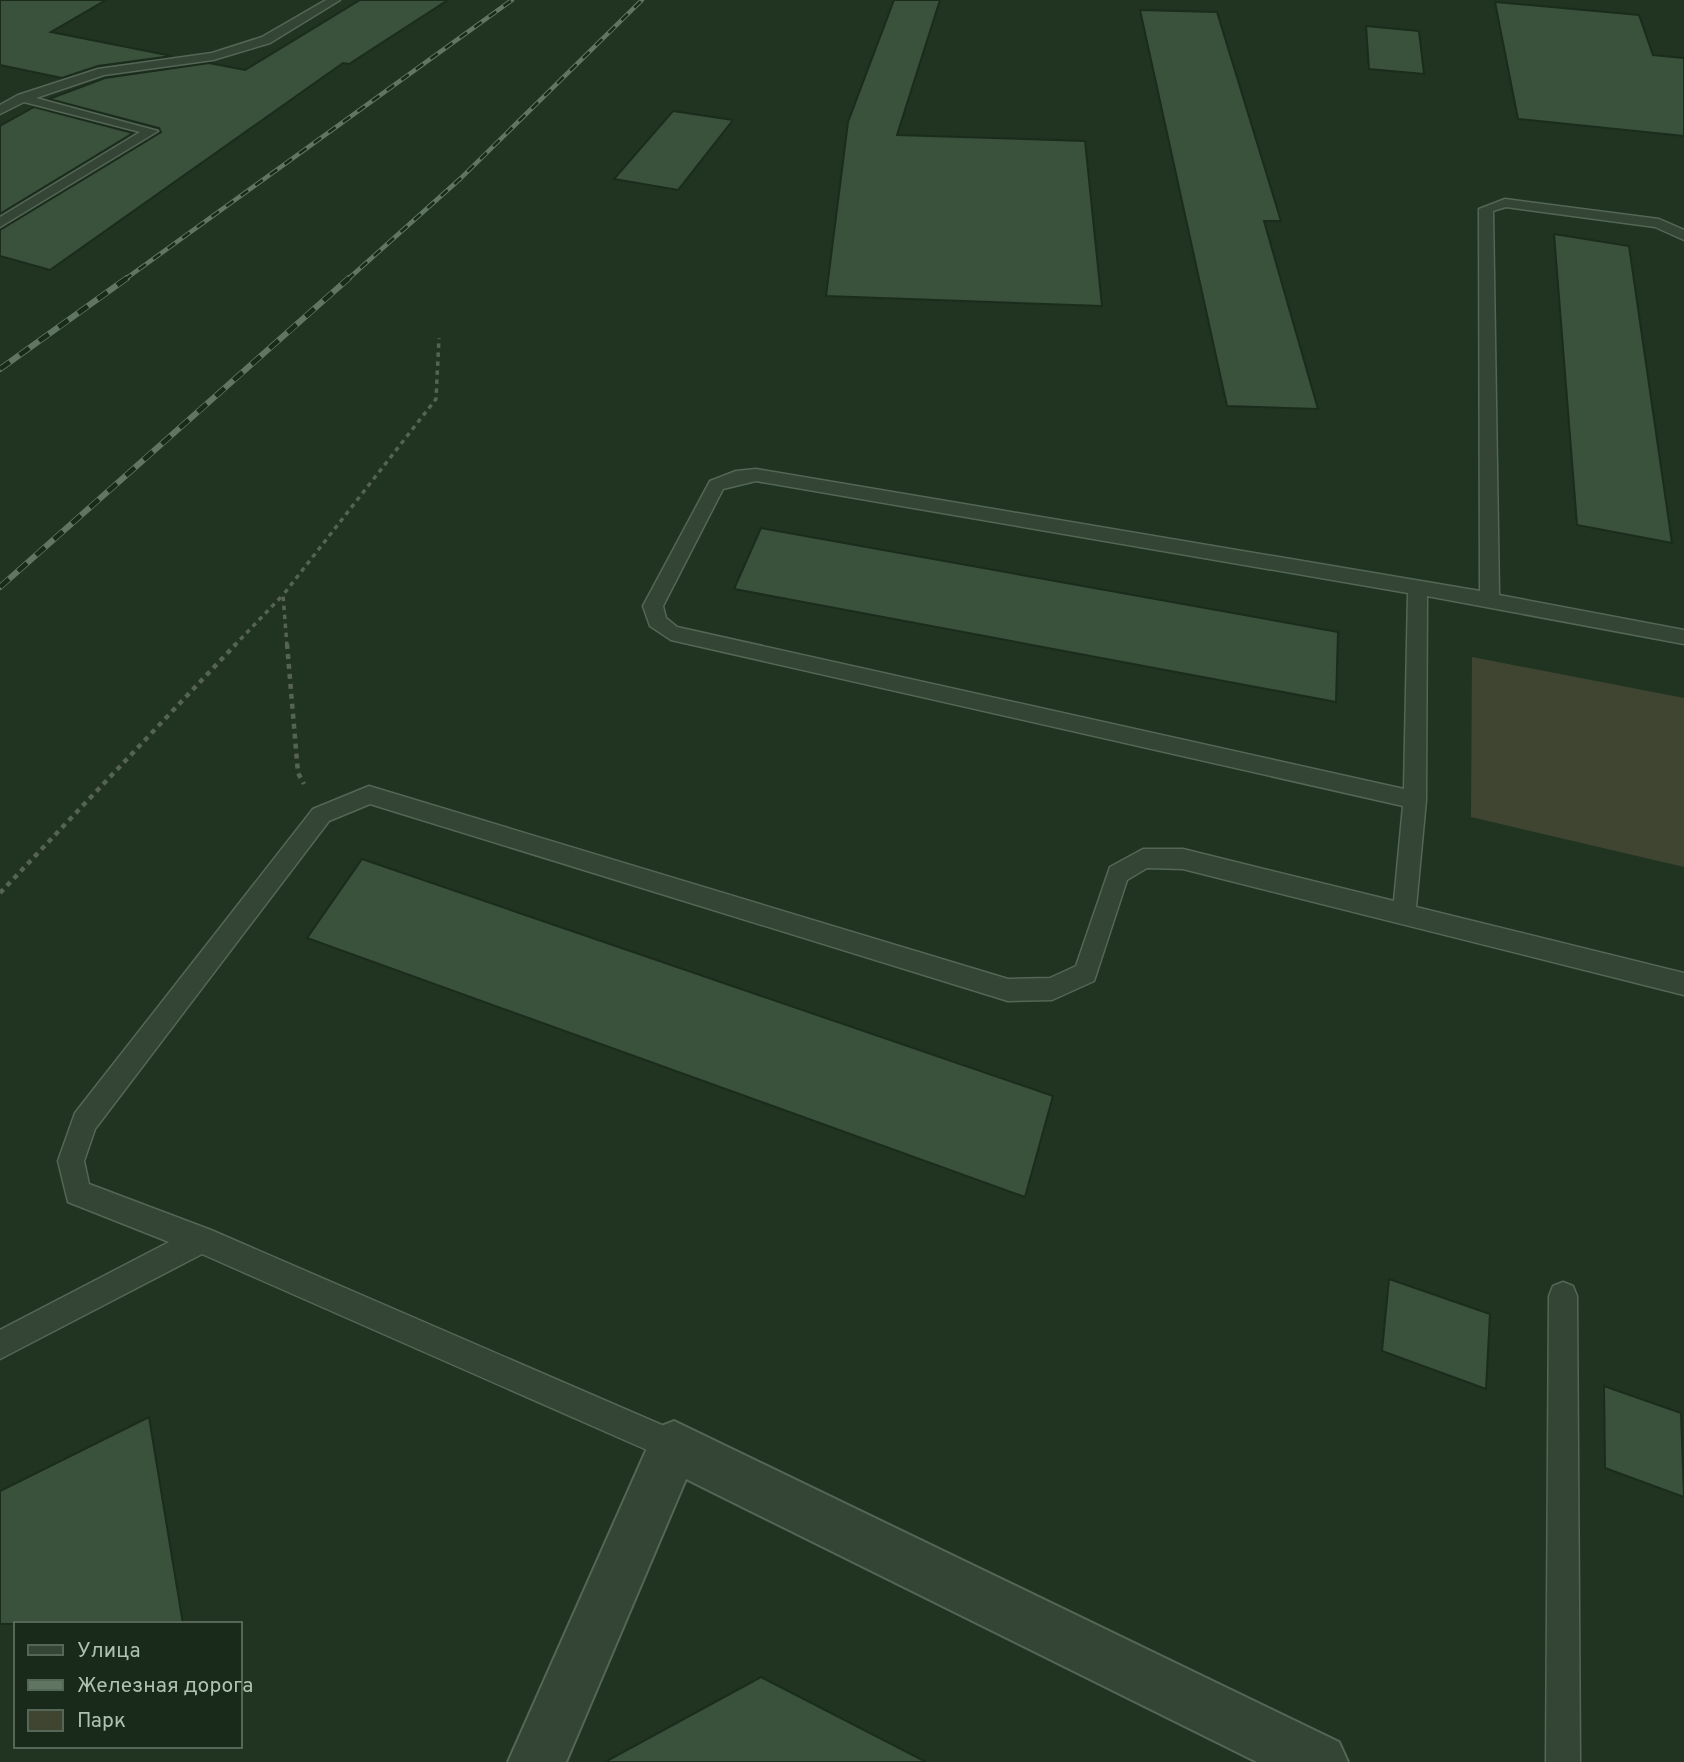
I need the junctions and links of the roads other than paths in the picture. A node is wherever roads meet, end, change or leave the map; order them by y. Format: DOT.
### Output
graph roads {
  1 [pos="334,0"];
  2 [pos="0,92"];
  3 [pos="22,98"];
  4 [pos="0,110"];
  5 [pos="0,223"];
  6 [pos="1684,236"];
  7 [pos="1418,589"];
  8 [pos="1490,600"];
  9 [pos="1684,637"];
  10 [pos="1415,800"];
  11 [pos="1404,912"];
  12 [pos="1684,984"];
  13 [pos="201,1240"];
  14 [pos="1563,1296"];
  15 [pos="0,1345"];
  16 [pos="674,1446"];
  17 [pos="537,1762"];
  18 [pos="1319,1762"];
  19 [pos="1563,1762"];
  1 -- 3 [label="lane"];
  2 -- 3 [label="lane"];
  3 -- 4 [label="lane"];
  3 -- 5 [label="lane"];
  6 -- 8 [label="lane"];
  7 -- 8 [label="lane"];
  7 -- 10 [label="lane"];
  7 -- 10 [label="lane"];
  8 -- 9 [label="lane"];
  10 -- 11 [label="lane"];
  11 -- 12 [label="lane"];
  11 -- 13 [label="lane"];
  13 -- 15 [label="lane"];
  13 -- 16 [label="lane"];
  14 -- 19 [label="lane"];
  16 -- 17 [label="street"];
  16 -- 18 [label="street"];
}
